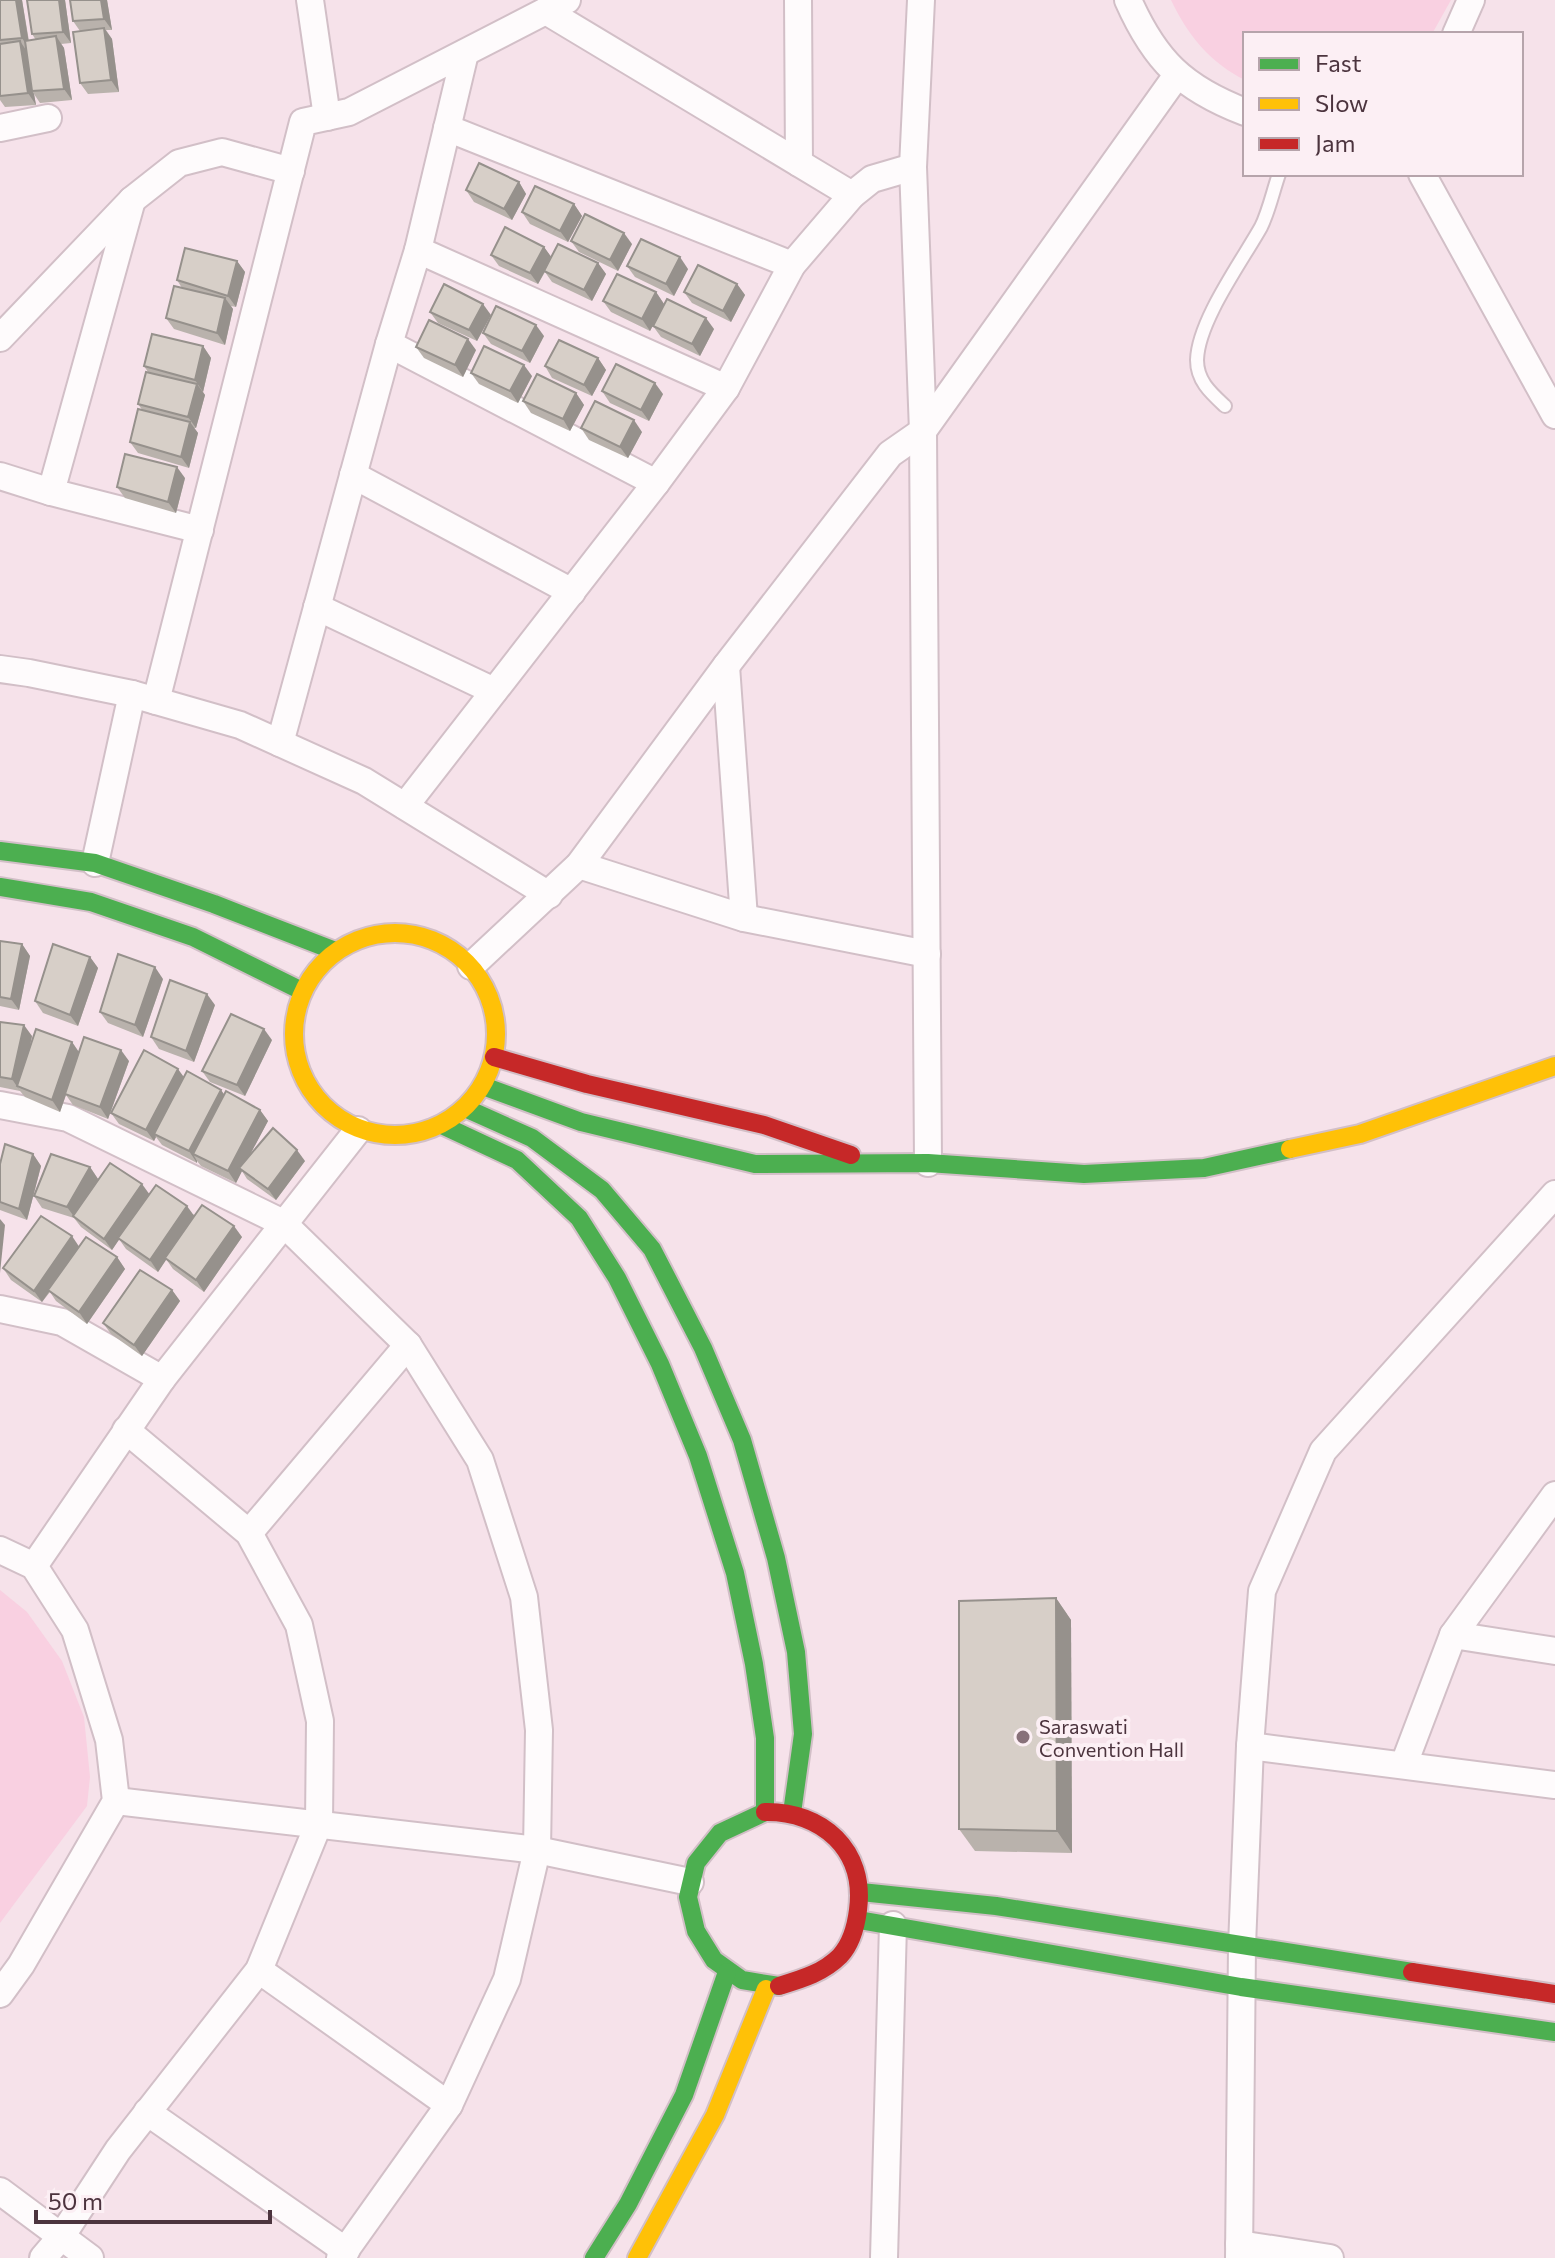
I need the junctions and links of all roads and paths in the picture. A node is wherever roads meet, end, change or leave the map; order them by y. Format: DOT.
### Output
graph roads {
  1 [pos="310,0"];
  2 [pos="798,0"];
  3 [pos="921,0"];
  4 [pos="1128,0"];
  5 [pos="1471,0"];
  6 [pos="557,6"];
  7 [pos="1457,32"];
  8 [pos="465,53"];
  9 [pos="1177,75"];
  10 [pos="1243,111"];
  11 [pos="327,117"];
  12 [pos="48,118"];
  13 [pos="0,128"];
  14 [pos="447,128"];
  15 [pos="799,163"];
  16 [pos="913,167"];
  17 [pos="291,171"];
  18 [pos="1278,176"];
  19 [pos="1423,176"];
  20 [pos="852,195"];
  21 [pos="132,200"];
  22 [pos="418,250"];
  23 [pos="792,265"];
  24 [pos="0,338"];
  25 [pos="389,344"];
  26 [pos="1546,386"];
  27 [pos="726,388"];
  28 [pos="1225,406"];
  29 [pos="1555,415"];
  30 [pos="923,431"];
  31 [pos="353,475"];
  32 [pos="0,476"];
  33 [pos="656,483"];
  34 [pos="51,492"];
  35 [pos="200,530"];
  36 [pos="572,592"];
  37 [pos="317,607"];
  38 [pos="726,666"];
  39 [pos="0,669"];
  40 [pos="494,691"];
  41 [pos="144,698"];
  42 [pos="280,743"];
  43 [pos="405,806"];
  44 [pos="0,851"];
  45 [pos="95,863"];
  46 [pos="579,865"];
  47 [pos="0,887"];
  48 [pos="549,895"];
  49 [pos="744,918"];
  50 [pos="335,951"];
  51 [pos="927,954"];
  52 [pos="471,966"];
  53 [pos="302,991"];
  54 [pos="494,1057"];
  55 [pos="1555,1066"];
  56 [pos="483,1086"];
  57 [pos="0,1105"];
  58 [pos="465,1108"];
  59 [pos="442,1125"];
  60 [pos="358,1130"];
  61 [pos="928,1163"];
  62 [pos="879,1165"];
  63 [pos="1555,1194"];
  64 [pos="283,1223"];
  65 [pos="0,1309"];
  66 [pos="408,1345"];
  67 [pos="162,1379"];
  68 [pos="126,1430"];
  69 [pos="1555,1495"];
  70 [pos="249,1533"];
  71 [pos="0,1550"];
  72 [pos="34,1566"];
  73 [pos="1453,1635"];
  74 [pos="1555,1651"];
  75 [pos="1250,1746"];
  76 [pos="1404,1764"];
  77 [pos="1555,1785"];
  78 [pos="116,1801"];
  79 [pos="765,1812"];
  80 [pos="792,1813"];
  81 [pos="319,1823"];
  82 [pos="537,1850"];
  83 [pos="690,1882"];
  84 [pos="861,1892"];
  85 [pos="859,1920"];
  86 [pos="893,1925"];
  87 [pos="1242,1946"];
  88 [pos="259,1970"];
  89 [pos="727,1972"];
  90 [pos="1241,1987"];
  91 [pos="766,1989"];
  92 [pos="0,1994"];
  93 [pos="1555,1994"];
  94 [pos="1555,2032"];
  95 [pos="449,2105"];
  96 [pos="147,2112"];
  97 [pos="0,2191"];
  98 [pos="61,2237"];
  99 [pos="1239,2251"];
  100 [pos="343,2255"];
  101 [pos="43,2258"];
  102 [pos="90,2258"];
  103 [pos="594,2258"];
  104 [pos="637,2258"];
  105 [pos="884,2258"];
  106 [pos="1330,2258"];
  1 -- 11 [label="street"];
  2 -- 15 [label="street"];
  3 -- 16 [label="street"];
  4 -- 9 [label="street"];
  5 -- 7 [label="street"];
  6 -- 8 [label="street"];
  6 -- 15 [label="street"];
  8 -- 11 [label="street"];
  8 -- 14 [label="street"];
  9 -- 10 [label="street"];
  9 -- 30 [label="street"];
  11 -- 17 [label="street"];
  12 -- 13 [label="street"];
  14 -- 22 [label="street"];
  14 -- 23 [label="street"];
  15 -- 20 [label="street"];
  16 -- 20 [label="street"];
  16 -- 30 [label="street"];
  17 -- 21 [label="street"];
  17 -- 35 [label="street"];
  18 -- 28 [label="lane"];
  19 -- 26 [label="street"];
  20 -- 23 [label="street"];
  21 -- 24 [label="street"];
  21 -- 34 [label="street"];
  22 -- 25 [label="street"];
  22 -- 27 [label="street"];
  23 -- 27 [label="street"];
  25 -- 31 [label="street"];
  25 -- 33 [label="street"];
  26 -- 29 [label="street"];
  27 -- 33 [label="street"];
  30 -- 38 [label="street"];
  30 -- 51 [label="street"];
  31 -- 36 [label="street"];
  31 -- 37 [label="street"];
  32 -- 34 [label="street"];
  33 -- 36 [label="street"];
  34 -- 35 [label="street"];
  35 -- 41 [label="street"];
  36 -- 40 [label="street"];
  37 -- 40 [label="street"];
  37 -- 42 [label="street"];
  38 -- 46 [label="street"];
  38 -- 49 [label="street"];
  39 -- 41 [label="street"];
  40 -- 43 [label="street"];
  41 -- 42 [label="street"];
  41 -- 45 [label="street"];
  42 -- 43 [label="street"];
  43 -- 48 [label="street"];
  44 -- 45 [label="street"];
  45 -- 50 [label="street"];
  46 -- 48 [label="street"];
  46 -- 49 [label="street"];
  47 -- 53 [label="street"];
  48 -- 52 [label="street"];
  49 -- 51 [label="street"];
  50 -- 52 [label="street"];
  50 -- 53 [label="street"];
  51 -- 61 [label="street"];
  52 -- 54 [label="street"];
  53 -- 60 [label="street"];
  54 -- 56 [label="street"];
  54 -- 62 [label="street"];
  55 -- 61 [label="street"];
  56 -- 58 [label="street"];
  56 -- 62 [label="street"];
  57 -- 64 [label="street"];
  58 -- 59 [label="street"];
  58 -- 80 [label="street"];
  59 -- 60 [label="street"];
  59 -- 79 [label="street"];
  60 -- 64 [label="street"];
  61 -- 62 [label="street"];
  63 -- 75 [label="street"];
  64 -- 66 [label="street"];
  64 -- 67 [label="street"];
  65 -- 67 [label="street"];
  66 -- 70 [label="street"];
  66 -- 82 [label="street"];
  67 -- 68 [label="street"];
  68 -- 70 [label="street"];
  68 -- 72 [label="street"];
  69 -- 73 [label="street"];
  70 -- 81 [label="street"];
  71 -- 72 [label="street"];
  72 -- 78 [label="street"];
  73 -- 74 [label="street"];
  73 -- 76 [label="street"];
  75 -- 76 [label="street"];
  75 -- 87 [label="street"];
  76 -- 77 [label="street"];
  78 -- 81 [label="street"];
  78 -- 92 [label="street"];
  79 -- 80 [label="street"];
  79 -- 83 [label="street"];
  80 -- 84 [label="street"];
  81 -- 82 [label="street"];
  81 -- 88 [label="street"];
  82 -- 83 [label="street"];
  82 -- 95 [label="street"];
  83 -- 89 [label="street"];
  84 -- 85 [label="street"];
  84 -- 87 [label="street"];
  85 -- 86 [label="street"];
  85 -- 91 [label="street"];
  86 -- 90 [label="street"];
  86 -- 105 [label="street"];
  87 -- 90 [label="street"];
  87 -- 93 [label="street"];
  88 -- 95 [label="street"];
  88 -- 96 [label="street"];
  89 -- 91 [label="street"];
  89 -- 103 [label="street"];
  90 -- 94 [label="street"];
  90 -- 99 [label="street"];
  91 -- 104 [label="street"];
  95 -- 100 [label="street"];
  96 -- 98 [label="street"];
  96 -- 100 [label="street"];
  97 -- 98 [label="street"];
  98 -- 101 [label="street"];
  98 -- 102 [label="street"];
  99 -- 106 [label="street"];
}
